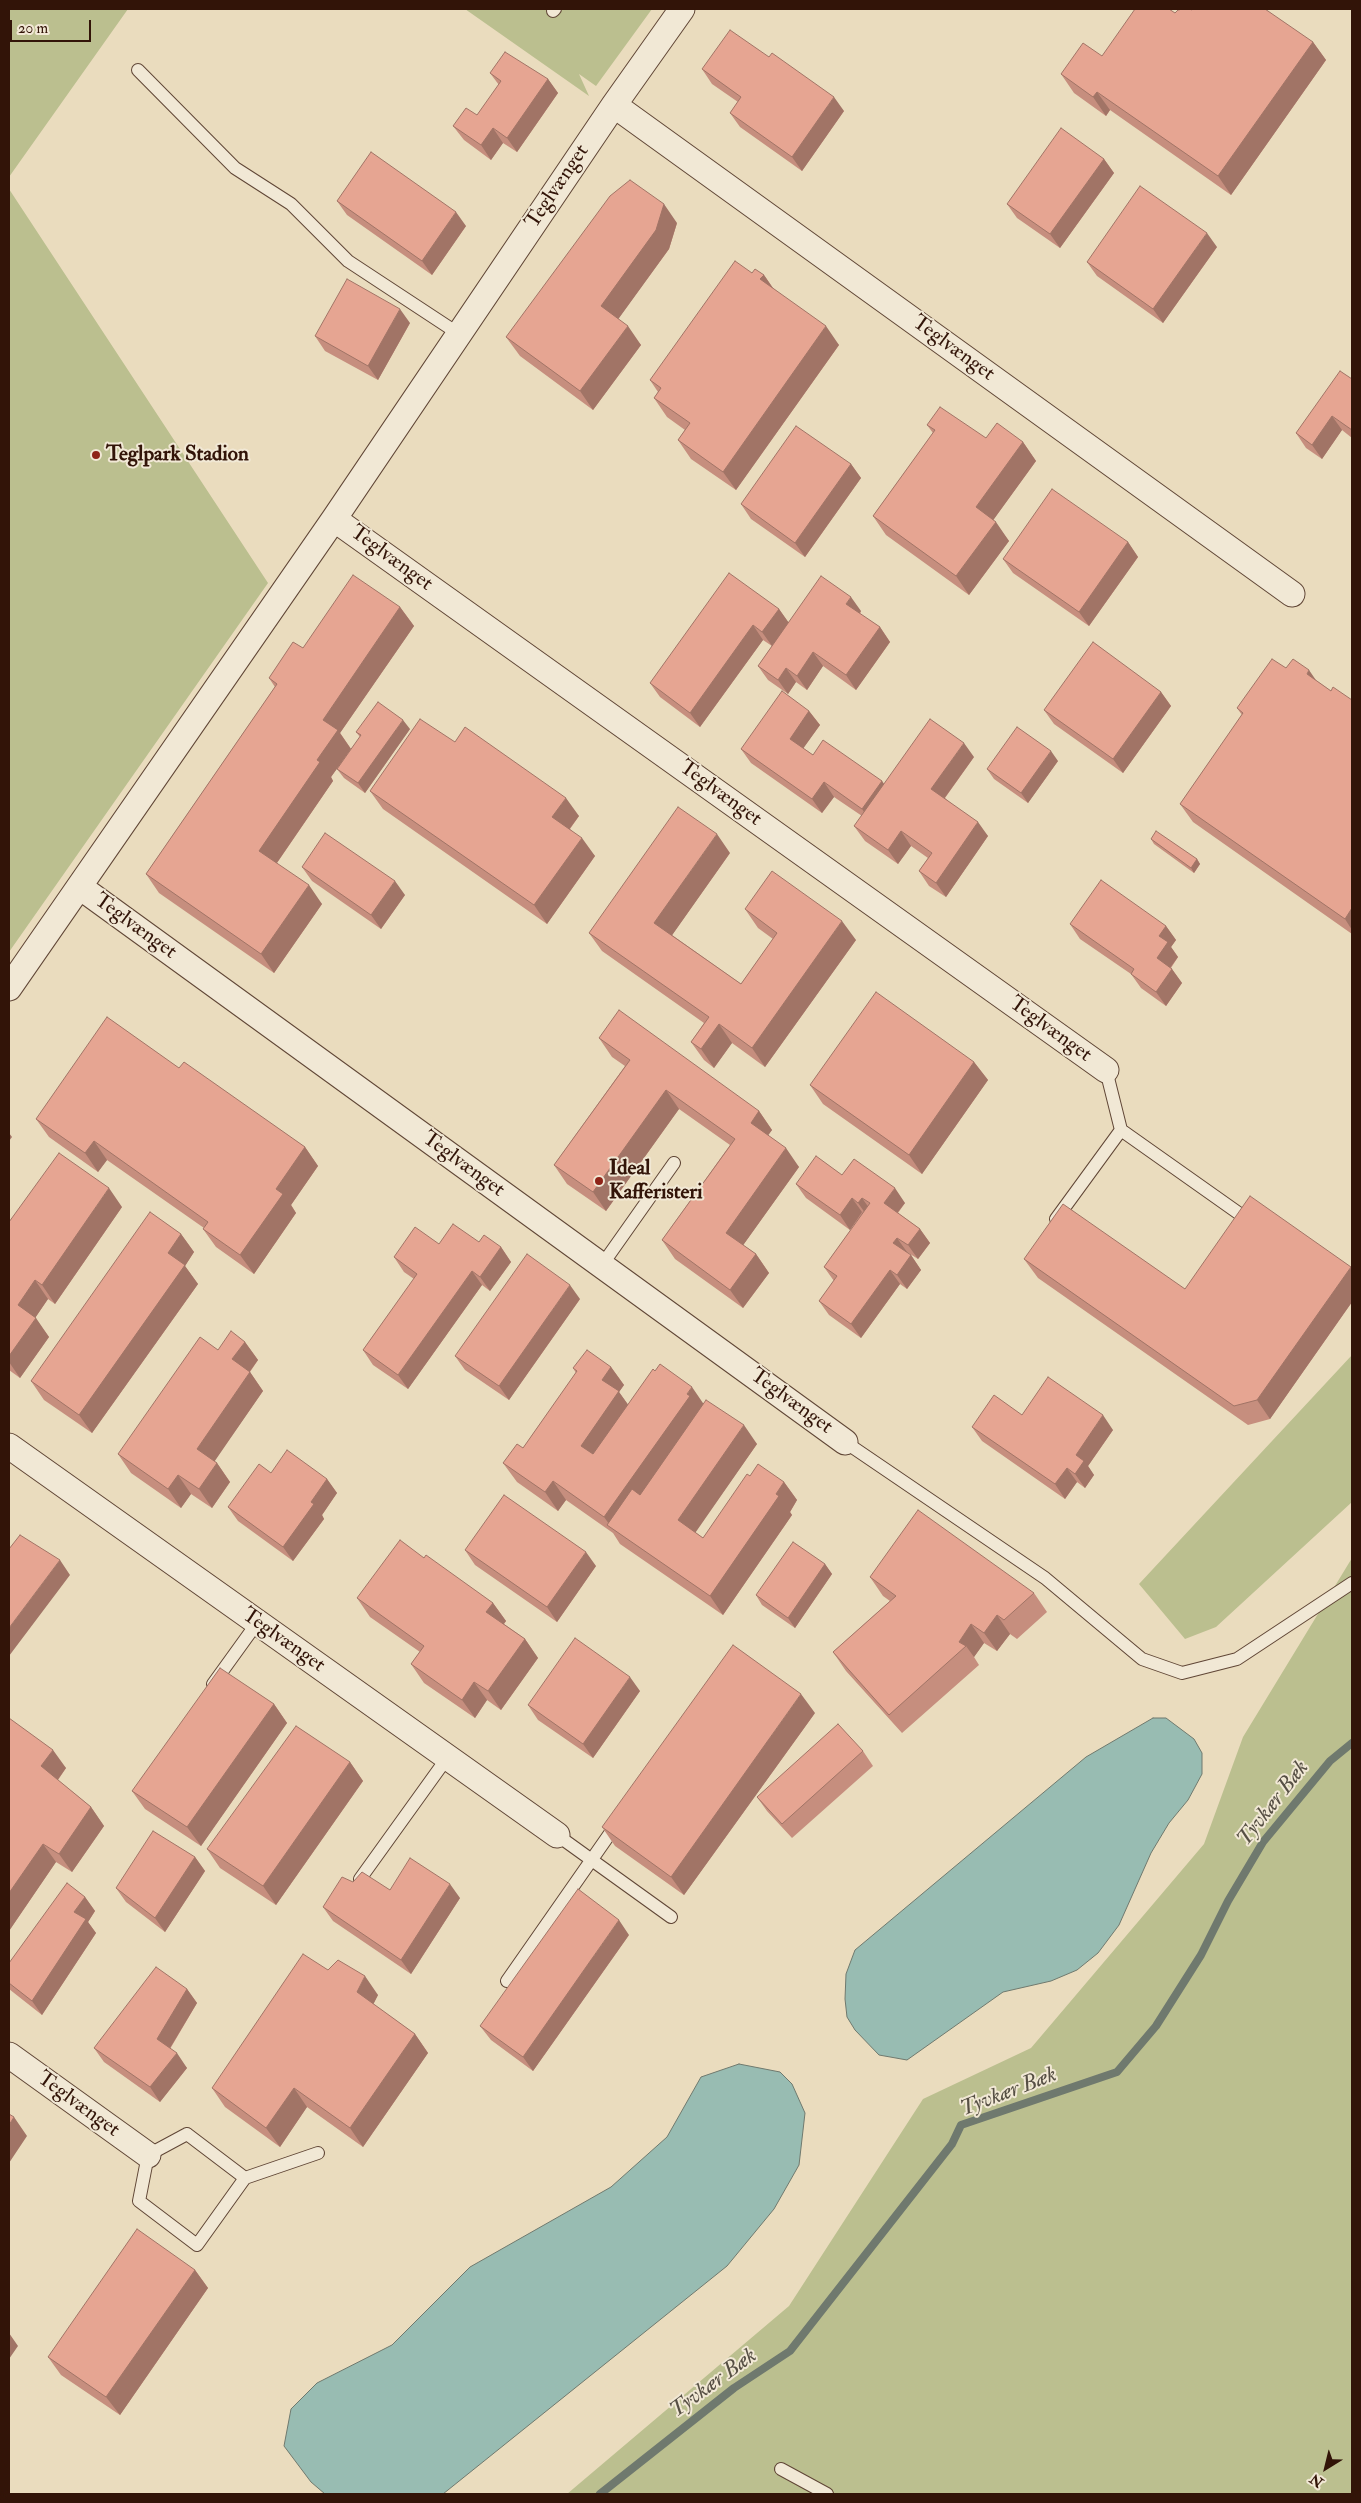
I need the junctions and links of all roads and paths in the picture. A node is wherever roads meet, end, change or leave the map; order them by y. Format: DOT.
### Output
graph roads {
  1 [pos="682,9"];
  2 [pos="138,70"];
  3 [pos="614,105"];
  4 [pos="459,334"];
  5 [pos="334,519"];
  6 [pos="1292,594"];
  7 [pos="80,887"];
  8 [pos="9,988"];
  9 [pos="1106,1070"];
  10 [pos="1121,1130"];
  11 [pos="674,1163"];
  12 [pos="1244,1217"];
  13 [pos="1046,1232"];
  14 [pos="602,1265"];
  15 [pos="846,1442"];
  16 [pos="9,1446"];
  17 [pos="1352,1583"];
  18 [pos="257,1623"];
  19 [pos="206,1694"];
  20 [pos="447,1758"];
  21 [pos="625,1812"];
  22 [pos="557,1836"];
  23 [pos="591,1860"];
  24 [pos="360,1879"];
  25 [pos="671,1917"];
  26 [pos="507,1981"];
  27 [pos="9,2055"];
  28 [pos="318,2152"];
  29 [pos="148,2155"];
  30 [pos="245,2178"];
  31 [pos="781,2469"];
  32 [pos="827,2494"];
  1 -- 3 [label="street, Teglvænget"];
  2 -- 4 [label="lane"];
  3 -- 4 [label="street, Teglvænget"];
  3 -- 6 [label="street, Teglvænget"];
  4 -- 5 [label="street, Teglvænget"];
  5 -- 7 [label="street, Teglvænget"];
  5 -- 9 [label="street, Teglvænget"];
  7 -- 8 [label="street, Teglvænget"];
  7 -- 14 [label="street, Teglvænget"];
  9 -- 10 [label="lane"];
  10 -- 12 [label="lane"];
  10 -- 13 [label="lane"];
  11 -- 14 [label="lane"];
  14 -- 15 [label="street, Teglvænget"];
  15 -- 17 [label="lane"];
  16 -- 18 [label="street, Teglvænget"];
  18 -- 19 [label="lane"];
  18 -- 20 [label="street, Teglvænget"];
  20 -- 22 [label="street, Teglvænget"];
  20 -- 24 [label="lane"];
  21 -- 23 [label="lane"];
  22 -- 23 [label="lane"];
  23 -- 25 [label="lane"];
  23 -- 26 [label="lane"];
  27 -- 29 [label="street, Teglvænget"];
  28 -- 30 [label="lane"];
  29 -- 30 [label="lane"];
  29 -- 30 [label="lane"];
  31 -- 32 [label="lane"];
}
